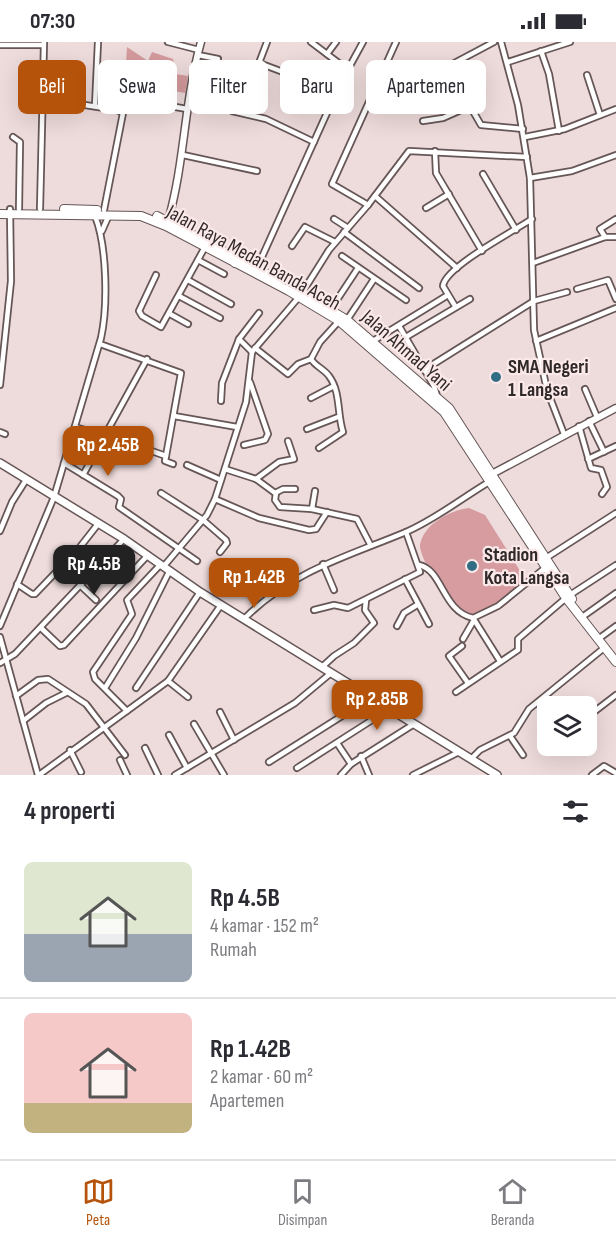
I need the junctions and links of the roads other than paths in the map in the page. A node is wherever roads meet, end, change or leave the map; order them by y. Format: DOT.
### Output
graph roads {
  1 [pos="99,42"];
  2 [pos="168,42"];
  3 [pos="201,42"];
  4 [pos="267,42"];
  5 [pos="311,42"];
  6 [pos="336,42"];
  7 [pos="363,42"];
  8 [pos="396,42"];
  9 [pos="494,42"];
  10 [pos="501,42"];
  11 [pos="570,42"];
  12 [pos="44,43"];
  13 [pos="0,45"];
  14 [pos="541,51"];
  15 [pos="198,52"];
  16 [pos="327,54"];
  17 [pos="218,59"];
  18 [pos="261,60"];
  19 [pos="335,60"];
  20 [pos="353,60"];
  21 [pos="460,60"];
  22 [pos="508,62"];
  23 [pos="587,75"];
  24 [pos="86,105"];
  25 [pos="95,106"];
  26 [pos="177,107"];
  27 [pos="188,109"];
  28 [pos="616,109"];
  29 [pos="251,114"];
  30 [pos="326,114"];
  31 [pos="600,115"];
  32 [pos="423,121"];
  33 [pos="523,129"];
  34 [pos="559,131"];
  35 [pos="13,136"];
  36 [pos="525,137"];
  37 [pos="314,142"];
  38 [pos="435,151"];
  39 [pos="616,154"];
  40 [pos="183,155"];
  41 [pos="527,157"];
  42 [pos="257,171"];
  43 [pos="483,174"];
  44 [pos="530,178"];
  45 [pos="449,194"];
  46 [pos="375,196"];
  47 [pos="368,205"];
  48 [pos="0,208"];
  49 [pos="426,208"];
  50 [pos="40,209"];
  51 [pos="13,210"];
  52 [pos="106,212"];
  53 [pos="0,214"];
  54 [pos="95,215"];
  55 [pos="334,219"];
  56 [pos="532,219"];
  57 [pos="616,219"];
  58 [pos="168,221"];
  59 [pos="346,230"];
  60 [pos="516,230"];
  61 [pos="102,232"];
  62 [pos="605,237"];
  63 [pos="616,237"];
  64 [pos="335,242"];
  65 [pos="292,246"];
  66 [pos="205,247"];
  67 [pos="482,251"];
  68 [pos="342,256"];
  69 [pos="198,260"];
  70 [pos="236,260"];
  71 [pos="533,263"];
  72 [pos="257,268"];
  73 [pos="358,268"];
  74 [pos="457,268"];
  75 [pos="224,274"];
  76 [pos="156,275"];
  77 [pos="374,279"];
  78 [pos="188,280"];
  79 [pos="419,288"];
  80 [pos="577,289"];
  81 [pos="567,292"];
  82 [pos="301,295"];
  83 [pos="448,295"];
  84 [pos="179,296"];
  85 [pos="470,299"];
  86 [pos="616,299"];
  87 [pos="406,300"];
  88 [pos="534,301"];
  89 [pos="231,304"];
  90 [pos="455,306"];
  91 [pos="616,308"];
  92 [pos="329,311"];
  93 [pos="259,313"];
  94 [pos="170,314"];
  95 [pos="220,318"];
  96 [pos="343,321"];
  97 [pos="0,323"];
  98 [pos="6,323"];
  99 [pos="188,324"];
  100 [pos="399,326"];
  101 [pos="406,337"];
  102 [pos="239,339"];
  103 [pos="536,340"];
  104 [pos="373,341"];
  105 [pos="100,344"];
  106 [pos="254,350"];
  107 [pos="147,359"];
  108 [pos="310,359"];
  109 [pos="424,370"];
  110 [pos="250,382"];
  111 [pos="0,384"];
  112 [pos="334,386"];
  113 [pos="585,389"];
  114 [pos="437,396"];
  115 [pos="311,398"];
  116 [pos="221,401"];
  117 [pos="616,408"];
  118 [pos="174,416"];
  119 [pos="338,417"];
  120 [pos="597,417"];
  121 [pos="590,421"];
  122 [pos="579,426"];
  123 [pos="75,427"];
  124 [pos="237,427"];
  125 [pos="307,429"];
  126 [pos="564,434"];
  127 [pos="105,436"];
  128 [pos="288,441"];
  129 [pos="244,445"];
  130 [pos="616,446"];
  131 [pos="140,447"];
  132 [pos="319,448"];
  133 [pos="604,452"];
  134 [pos="166,456"];
  135 [pos="588,459"];
  136 [pos="0,463"];
  137 [pos="64,463"];
  138 [pos="173,464"];
  139 [pos="187,465"];
  140 [pos="225,469"];
  141 [pos="83,475"];
  142 [pos="491,478"];
  143 [pos="256,479"];
  144 [pos="27,480"];
  145 [pos="221,480"];
  146 [pos="295,489"];
  147 [pos="315,491"];
  148 [pos="160,493"];
  149 [pos="276,493"];
  150 [pos="602,494"];
  151 [pos="54,497"];
  152 [pos="215,499"];
  153 [pos="312,509"];
  154 [pos="327,512"];
  155 [pos="616,513"];
  156 [pos="202,520"];
  157 [pos="98,524"];
  158 [pos="0,531"];
  159 [pos="406,532"];
  160 [pos="124,539"];
  161 [pos="370,544"];
  162 [pos="180,547"];
  163 [pos="220,552"];
  164 [pos="148,555"];
  165 [pos="546,558"];
  166 [pos="197,561"];
  167 [pos="323,564"];
  168 [pos="418,565"];
  169 [pos="616,566"];
  170 [pos="165,567"];
  171 [pos="545,568"];
  172 [pos="405,579"];
  173 [pos="17,584"];
  174 [pos="80,585"];
  175 [pos="334,590"];
  176 [pos="200,592"];
  177 [pos="616,593"];
  178 [pos="568,597"];
  179 [pos="96,600"];
  180 [pos="366,600"];
  181 [pos="0,601"];
  182 [pos="8,604"];
  183 [pos="221,605"];
  184 [pos="417,605"];
  185 [pos="314,610"];
  186 [pos="585,615"];
  187 [pos="245,618"];
  188 [pos="473,619"];
  189 [pos="429,624"];
  190 [pos="0,626"];
  191 [pos="397,626"];
  192 [pos="616,626"];
  193 [pos="41,628"];
  194 [pos="0,637"];
  195 [pos="601,637"];
  196 [pos="464,639"];
  197 [pos="462,646"];
  198 [pos="604,648"];
  199 [pos="616,655"];
  200 [pos="500,661"];
  201 [pos="3,662"];
  202 [pos="616,662"];
  203 [pos="322,668"];
  204 [pos="331,673"];
  205 [pos="168,681"];
  206 [pos="468,683"];
  207 [pos="105,688"];
  208 [pos="136,688"];
  209 [pos="456,692"];
  210 [pos="66,693"];
  211 [pos="616,695"];
  212 [pos="16,696"];
  213 [pos="188,697"];
  214 [pos="372,697"];
  215 [pos="384,705"];
  216 [pos="597,710"];
  217 [pos="127,711"];
  218 [pos="220,712"];
  219 [pos="23,722"];
  220 [pos="194,724"];
  221 [pos="414,724"];
  222 [pos="104,728"];
  223 [pos="169,735"];
  224 [pos="510,736"];
  225 [pos="234,740"];
  226 [pos="337,743"];
  227 [pos="145,748"];
  228 [pos="70,750"];
  229 [pos="460,752"];
  230 [pos="211,753"];
  231 [pos="125,755"];
  232 [pos="523,755"];
  233 [pos="361,756"];
  234 [pos="471,759"];
  235 [pos="120,760"];
  236 [pos="269,762"];
  237 [pos="351,764"];
  238 [pos="297,768"];
  239 [pos="185,771"];
  240 [pos="81,772"];
  241 [pos="616,773"];
  242 [pos="39,775"];
  243 [pos="127,775"];
  244 [pos="158,775"];
  245 [pos="175,775"];
  246 [pos="224,775"];
  247 [pos="341,775"];
  248 [pos="369,775"];
  249 [pos="413,775"];
  250 [pos="497,775"];
  251 [pos="592,775"];
  1 -- 25 [label="street"];
  2 -- 15 [label="street"];
  3 -- 15 [label="street"];
  4 -- 18 [label="street"];
  5 -- 16 [label="street"];
  6 -- 16 [label="street"];
  7 -- 20 [label="street"];
  8 -- 47 [label="street"];
  9 -- 21 [label="street"];
  10 -- 22 [label="street"];
  11 -- 14 [label="street"];
  12 -- 13 [label="street"];
  12 -- 50 [label="street"];
  14 -- 22 [label="street"];
  14 -- 34 [label="street"];
  15 -- 17 [label="street"];
  15 -- 27 [label="street"];
  16 -- 19 [label="street"];
  22 -- 33 [label="street"];
  23 -- 31 [label="street"];
  24 -- 25 [label="street"];
  25 -- 52 [label="street"];
  26 -- 27 [label="street"];
  27 -- 40 [label="street"];
  28 -- 31 [label="street"];
  29 -- 37 [label="street"];
  30 -- 37 [label="street"];
  31 -- 34 [label="street"];
  32 -- 33 [label="street"];
  33 -- 36 [label="street"];
  34 -- 36 [label="street"];
  35 -- 51 [label="street"];
  36 -- 41 [label="street"];
  37 -- 72 [label="street"];
  38 -- 41 [label="street"];
  38 -- 45 [label="street"];
  38 -- 46 [label="street"];
  39 -- 44 [label="street"];
  40 -- 42 [label="street"];
  40 -- 58 [label="street"];
  41 -- 44 [label="street"];
  43 -- 60 [label="street"];
  44 -- 56 [label="street"];
  45 -- 49 [label="street"];
  45 -- 67 [label="street"];
  46 -- 47 [label="street"];
  46 -- 74 [label="street"];
  47 -- 59 [label="street"];
  48 -- 51 [label="main road, Jalan Ahmad Yani"];
  50 -- 51 [label="main road, Jalan Ahmad Yani"];
  50 -- 52 [label="main road, Jalan Ahmad Yani"];
  51 -- 53 [label="main road, Jalan Raya Medan Banda Aceh"];
  51 -- 54 [label="main road, Jalan Raya Medan Banda Aceh"];
  51 -- 98 [label="street"];
  52 -- 54 [label="main road, Jalan Raya Medan Banda Aceh"];
  52 -- 58 [label="main road, Jalan Ahmad Yani"];
  52 -- 61 [label="street"];
  52 -- 66 [label="main road, Jalan Raya Medan Banda Aceh"];
  54 -- 61 [label="street"];
  55 -- 59 [label="street"];
  56 -- 60 [label="street"];
  56 -- 71 [label="street"];
  57 -- 62 [label="street"];
  58 -- 70 [label="main road, Jalan Ahmad Yani"];
  59 -- 64 [label="street"];
  59 -- 79 [label="street"];
  60 -- 67 [label="street"];
  61 -- 105 [label="street"];
  62 -- 63 [label="street"];
  62 -- 71 [label="street"];
  64 -- 65 [label="street"];
  64 -- 82 [label="street"];
  66 -- 69 [label="street"];
  66 -- 70 [label="main road, Jalan Raya Medan Banda Aceh"];
  67 -- 74 [label="street"];
  68 -- 73 [label="street"];
  69 -- 75 [label="street"];
  69 -- 78 [label="street"];
  70 -- 72 [label="main road, Jalan Ahmad Yani"];
  70 -- 82 [label="main road, Jalan Raya Medan Banda Aceh"];
  71 -- 88 [label="street"];
  72 -- 82 [label="main road, Jalan Ahmad Yani"];
  73 -- 77 [label="street"];
  73 -- 92 [label="street"];
  74 -- 83 [label="street"];
  76 -- 94 [label="street"];
  77 -- 87 [label="street"];
  77 -- 96 [label="street"];
  78 -- 84 [label="street"];
  78 -- 89 [label="street"];
  80 -- 86 [label="street"];
  81 -- 88 [label="street"];
  82 -- 92 [label="main road, Jalan Ahmad Yani"];
  82 -- 106 [label="street"];
  83 -- 90 [label="street"];
  83 -- 100 [label="street"];
  84 -- 94 [label="street"];
  84 -- 95 [label="street"];
  85 -- 90 [label="street"];
  88 -- 103 [label="street"];
  88 -- 109 [label="street"];
  90 -- 101 [label="street"];
  91 -- 103 [label="street"];
  92 -- 96 [label="main road, Jalan Ahmad Yani"];
  93 -- 102 [label="street"];
  94 -- 99 [label="street"];
  96 -- 104 [label="main road, Jalan Ahmad Yani"];
  96 -- 108 [label="street"];
  96 -- 142 [label="main road, Jalan Raya Medan Banda Aceh"];
  97 -- 98 [label="street"];
  98 -- 111 [label="street"];
  100 -- 101 [label="street"];
  100 -- 104 [label="street"];
  101 -- 109 [label="street"];
  102 -- 106 [label="street"];
  102 -- 116 [label="street"];
  103 -- 126 [label="street"];
  104 -- 114 [label="main road, Jalan Ahmad Yani"];
  105 -- 107 [label="street"];
  105 -- 123 [label="street"];
  106 -- 108 [label="street"];
  106 -- 110 [label="street"];
  107 -- 118 [label="street"];
  107 -- 127 [label="street"];
  108 -- 112 [label="street"];
  109 -- 114 [label="street"];
  110 -- 124 [label="street"];
  110 -- 129 [label="street"];
  112 -- 115 [label="street"];
  112 -- 119 [label="street"];
  113 -- 120 [label="street"];
  114 -- 142 [label="main road, Jalan Ahmad Yani"];
  117 -- 120 [label="street"];
  118 -- 124 [label="street"];
  118 -- 134 [label="street"];
  119 -- 125 [label="street"];
  119 -- 132 [label="street"];
  120 -- 121 [label="street"];
  121 -- 122 [label="street"];
  121 -- 133 [label="street"];
  122 -- 126 [label="street"];
  122 -- 135 [label="street"];
  123 -- 127 [label="street"];
  123 -- 137 [label="street"];
  124 -- 140 [label="street"];
  126 -- 142 [label="street"];
  127 -- 141 [label="street"];
  128 -- 143 [label="street"];
  130 -- 133 [label="street"];
  131 -- 134 [label="street"];
  133 -- 135 [label="street"];
  134 -- 138 [label="street"];
  135 -- 150 [label="street"];
  136 -- 144 [label="main road"];
  137 -- 141 [label="street"];
  137 -- 151 [label="street"];
  139 -- 145 [label="street"];
  140 -- 143 [label="street"];
  140 -- 145 [label="street"];
  141 -- 162 [label="street"];
  142 -- 159 [label="street"];
  142 -- 165 [label="main road, Jalan Ahmad Yani"];
  142 -- 171 [label="main road, Jalan Raya Medan Banda Aceh"];
  143 -- 149 [label="street"];
  144 -- 151 [label="main road"];
  144 -- 158 [label="street"];
  145 -- 152 [label="street"];
  146 -- 149 [label="street"];
  147 -- 153 [label="street"];
  148 -- 156 [label="street"];
  149 -- 153 [label="street"];
  151 -- 157 [label="main road"];
  151 -- 173 [label="street"];
  152 -- 154 [label="street"];
  152 -- 156 [label="street"];
  153 -- 154 [label="street"];
  154 -- 161 [label="street"];
  155 -- 165 [label="street"];
  156 -- 162 [label="street"];
  156 -- 163 [label="street"];
  157 -- 160 [label="main road"];
  157 -- 173 [label="street"];
  159 -- 161 [label="street"];
  159 -- 168 [label="street"];
  160 -- 164 [label="main road"];
  160 -- 174 [label="street"];
  161 -- 167 [label="street"];
  162 -- 166 [label="street"];
  162 -- 170 [label="street"];
  164 -- 170 [label="main road"];
  164 -- 193 [label="street"];
  165 -- 178 [label="main road, Jalan Ahmad Yani"];
  167 -- 175 [label="street"];
  167 -- 187 [label="street"];
  168 -- 172 [label="street"];
  168 -- 188 [label="street"];
  169 -- 178 [label="street"];
  170 -- 176 [label="main road"];
  170 -- 207 [label="street"];
  170 -- 207 [label="street"];
  171 -- 178 [label="main road, Jalan Raya Medan Banda Aceh"];
  171 -- 188 [label="street"];
  172 -- 180 [label="street"];
  172 -- 184 [label="street"];
  173 -- 182 [label="street"];
  174 -- 179 [label="street"];
  174 -- 193 [label="street"];
  176 -- 183 [label="main road"];
  176 -- 208 [label="street"];
  177 -- 186 [label="street"];
  178 -- 186 [label="main road, Jalan Ahmad Yani"];
  178 -- 198 [label="main road, Jalan Raya Medan Banda Aceh"];
  178 -- 200 [label="street"];
  180 -- 185 [label="street"];
  180 -- 203 [label="street"];
  181 -- 182 [label="street"];
  182 -- 190 [label="street"];
  183 -- 187 [label="main road"];
  183 -- 205 [label="street"];
  184 -- 189 [label="street"];
  184 -- 191 [label="street"];
  186 -- 195 [label="main road, Jalan Ahmad Yani"];
  187 -- 203 [label="main road"];
  188 -- 196 [label="street"];
  188 -- 200 [label="street"];
  192 -- 195 [label="street"];
  193 -- 201 [label="street"];
  194 -- 201 [label="street"];
  195 -- 199 [label="main road, Jalan Ahmad Yani"];
  197 -- 206 [label="street"];
  198 -- 202 [label="main road, Jalan Raya Medan Banda Aceh"];
  198 -- 224 [label="street"];
  200 -- 206 [label="street"];
  201 -- 212 [label="street"];
  203 -- 204 [label="main road"];
  204 -- 214 [label="main road"];
  204 -- 225 [label="street"];
  205 -- 213 [label="street"];
  205 -- 217 [label="street"];
  206 -- 209 [label="street"];
  207 -- 217 [label="street"];
  210 -- 212 [label="street"];
  210 -- 219 [label="street"];
  210 -- 222 [label="street"];
  211 -- 216 [label="street"];
  212 -- 219 [label="street"];
  214 -- 215 [label="main road"];
  214 -- 236 [label="street"];
  215 -- 221 [label="main road"];
  215 -- 226 [label="street"];
  217 -- 222 [label="street"];
  218 -- 225 [label="street"];
  219 -- 242 [label="street"];
  220 -- 230 [label="street"];
  221 -- 229 [label="main road"];
  221 -- 233 [label="street"];
  222 -- 228 [label="street"];
  222 -- 231 [label="street"];
  223 -- 239 [label="street"];
  224 -- 232 [label="street"];
  224 -- 234 [label="street"];
  225 -- 230 [label="street"];
  226 -- 237 [label="street"];
  226 -- 238 [label="street"];
  227 -- 244 [label="street"];
  228 -- 240 [label="street"];
  228 -- 242 [label="street"];
  229 -- 234 [label="main road"];
  229 -- 249 [label="street"];
  230 -- 239 [label="street"];
  230 -- 246 [label="street"];
  233 -- 237 [label="street"];
  233 -- 248 [label="street"];
  234 -- 250 [label="main road"];
  235 -- 243 [label="street"];
  237 -- 247 [label="street"];
  239 -- 245 [label="street"];
  241 -- 251 [label="street"];
}
